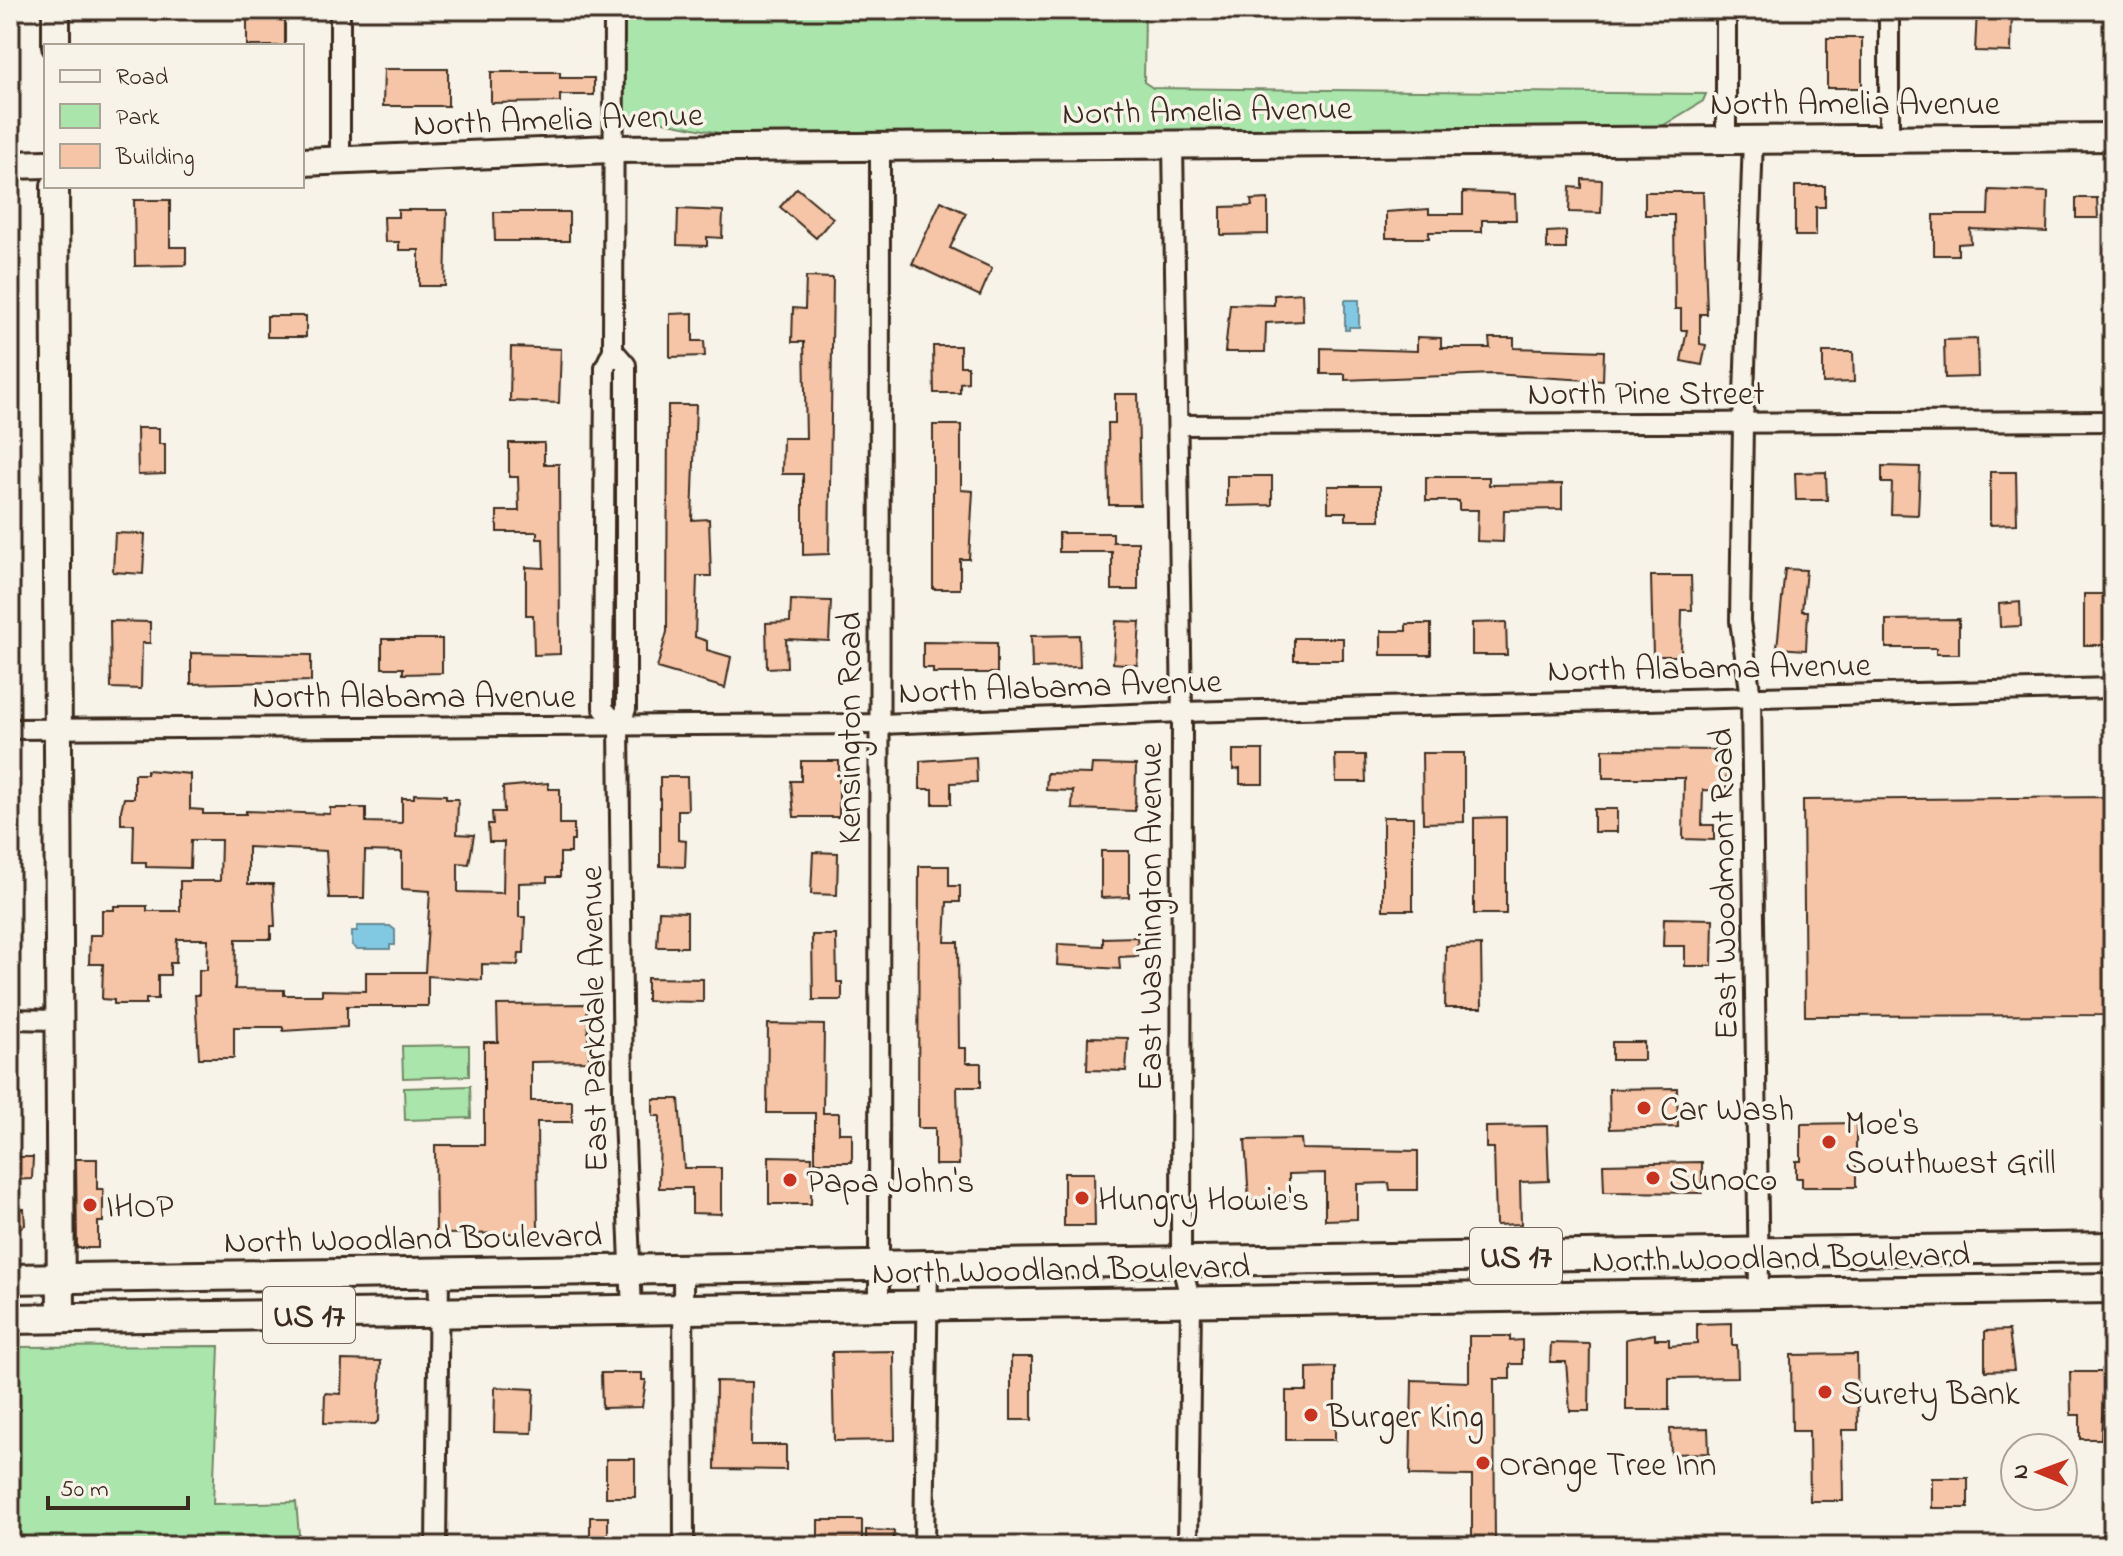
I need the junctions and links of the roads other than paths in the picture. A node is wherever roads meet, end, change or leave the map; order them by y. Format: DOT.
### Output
graph roads {
  1 [pos="56,10"];
  2 [pos="340,10"];
  3 [pos="614,10"];
  4 [pos="1726,10"];
  5 [pos="1889,10"];
  6 [pos="56,44"];
  7 [pos="1889,137"];
  8 [pos="2113,137"];
  9 [pos="1726,139"];
  10 [pos="1753,139"];
  11 [pos="1173,145"];
  12 [pos="611,149"];
  13 [pos="880,149"];
  14 [pos="304,162"];
  15 [pos="340,162"];
  16 [pos="44,164"];
  17 [pos="10,165"];
  18 [pos="55,188"];
  19 [pos="2113,421"];
  20 [pos="1743,424"];
  21 [pos="1179,425"];
  22 [pos="2113,688"];
  23 [pos="1751,697"];
  24 [pos="1182,712"];
  25 [pos="880,724"];
  26 [pos="619,727"];
  27 [pos="10,729"];
  28 [pos="55,729"];
  29 [pos="10,1019"];
  30 [pos="57,1020"];
  31 [pos="2113,1247"];
  32 [pos="1759,1252"];
  33 [pos="1181,1261"];
  34 [pos="928,1265"];
  35 [pos="879,1266"];
  36 [pos="683,1269"];
  37 [pos="631,1270"];
  38 [pos="439,1273"];
  39 [pos="60,1278"];
  40 [pos="10,1279"];
  41 [pos="2113,1288"];
  42 [pos="1759,1292"];
  43 [pos="1191,1303"];
  44 [pos="929,1306"];
  45 [pos="879,1307"];
  46 [pos="683,1309"];
  47 [pos="632,1311"];
  48 [pos="440,1313"];
  49 [pos="61,1318"];
  50 [pos="10,1319"];
  51 [pos="436,1546"];
  52 [pos="684,1546"];
  53 [pos="924,1546"];
  54 [pos="1188,1546"];
  1 -- 6 [label="main road"];
  2 -- 15 [label="street"];
  3 -- 12 [label="street, East Parkdale Avenue"];
  4 -- 9 [label="street"];
  5 -- 7 [label="street"];
  7 -- 8 [label="main road, North Amelia Avenue"];
  7 -- 10 [label="main road, North Amelia Avenue"];
  9 -- 10 [label="main road, North Amelia Avenue"];
  9 -- 11 [label="main road, North Amelia Avenue"];
  10 -- 20 [label="street, East Woodmont Road"];
  11 -- 13 [label="main road, North Amelia Avenue"];
  11 -- 21 [label="street, East Washington Avenue"];
  12 -- 13 [label="main road, North Amelia Avenue"];
  12 -- 15 [label="main road, North Amelia Avenue"];
  12 -- 26 [label="street, East Parkdale Avenue"];
  13 -- 25 [label="street, Kensington Road"];
  14 -- 15 [label="main road, North Amelia Avenue"];
  16 -- 17 [label="main road"];
  18 -- 28 [label="main road"];
  19 -- 20 [label="street, North Pine Street"];
  20 -- 21 [label="street, North Pine Street"];
  20 -- 23 [label="street, East Woodmont Road"];
  21 -- 24 [label="street, East Washington Avenue"];
  22 -- 23 [label="street, North Alabama Avenue"];
  23 -- 24 [label="street, North Alabama Avenue"];
  23 -- 32 [label="street, East Woodmont Road"];
  24 -- 25 [label="street, North Alabama Avenue"];
  24 -- 33 [label="street, East Washington Avenue"];
  25 -- 26 [label="street, North Alabama Avenue"];
  25 -- 35 [label="street, Kensington Road"];
  26 -- 28 [label="street, North Alabama Avenue"];
  26 -- 37 [label="street, East Parkdale Avenue"];
  27 -- 28 [label="street, North Alabama Avenue"];
  28 -- 30 [label="main road"];
  29 -- 30 [label="street"];
  30 -- 39 [label="main road"];
  31 -- 32 [label="main road, North Woodland Boulevard / US 17"];
  32 -- 33 [label="main road, North Woodland Boulevard / US 17"];
  32 -- 42 [label="street, East Woodmont Road"];
  33 -- 34 [label="main road, North Woodland Boulevard / US 17"];
  33 -- 43 [label="street, East Washington Avenue"];
  34 -- 35 [label="main road, North Woodland Boulevard / US 17"];
  34 -- 44 [label="street"];
  35 -- 36 [label="main road, North Woodland Boulevard / US 17"];
  35 -- 45 [label="street, Kensington Road"];
  36 -- 37 [label="main road, North Woodland Boulevard / US 17"];
  36 -- 46 [label="street"];
  37 -- 38 [label="main road, North Woodland Boulevard / US 17"];
  37 -- 47 [label="street, East Parkdale Avenue"];
  38 -- 39 [label="main road, North Woodland Boulevard / US 17"];
  38 -- 48 [label="street"];
  39 -- 40 [label="main road, North Woodland Boulevard / US 17"];
  39 -- 49 [label="main road"];
  41 -- 42 [label="main road, North Woodland Boulevard / US 17"];
  42 -- 43 [label="main road, North Woodland Boulevard / US 17"];
  43 -- 44 [label="main road, North Woodland Boulevard / US 17"];
  43 -- 54 [label="street, East Washington Avenue"];
  44 -- 45 [label="main road, North Woodland Boulevard / US 17"];
  44 -- 53 [label="street"];
  45 -- 46 [label="main road, North Woodland Boulevard / US 17"];
  46 -- 47 [label="main road, North Woodland Boulevard / US 17"];
  46 -- 52 [label="street"];
  47 -- 48 [label="main road, North Woodland Boulevard / US 17"];
  48 -- 49 [label="main road, North Woodland Boulevard / US 17"];
  48 -- 51 [label="street"];
  49 -- 50 [label="main road, North Woodland Boulevard / US 17"];
}
